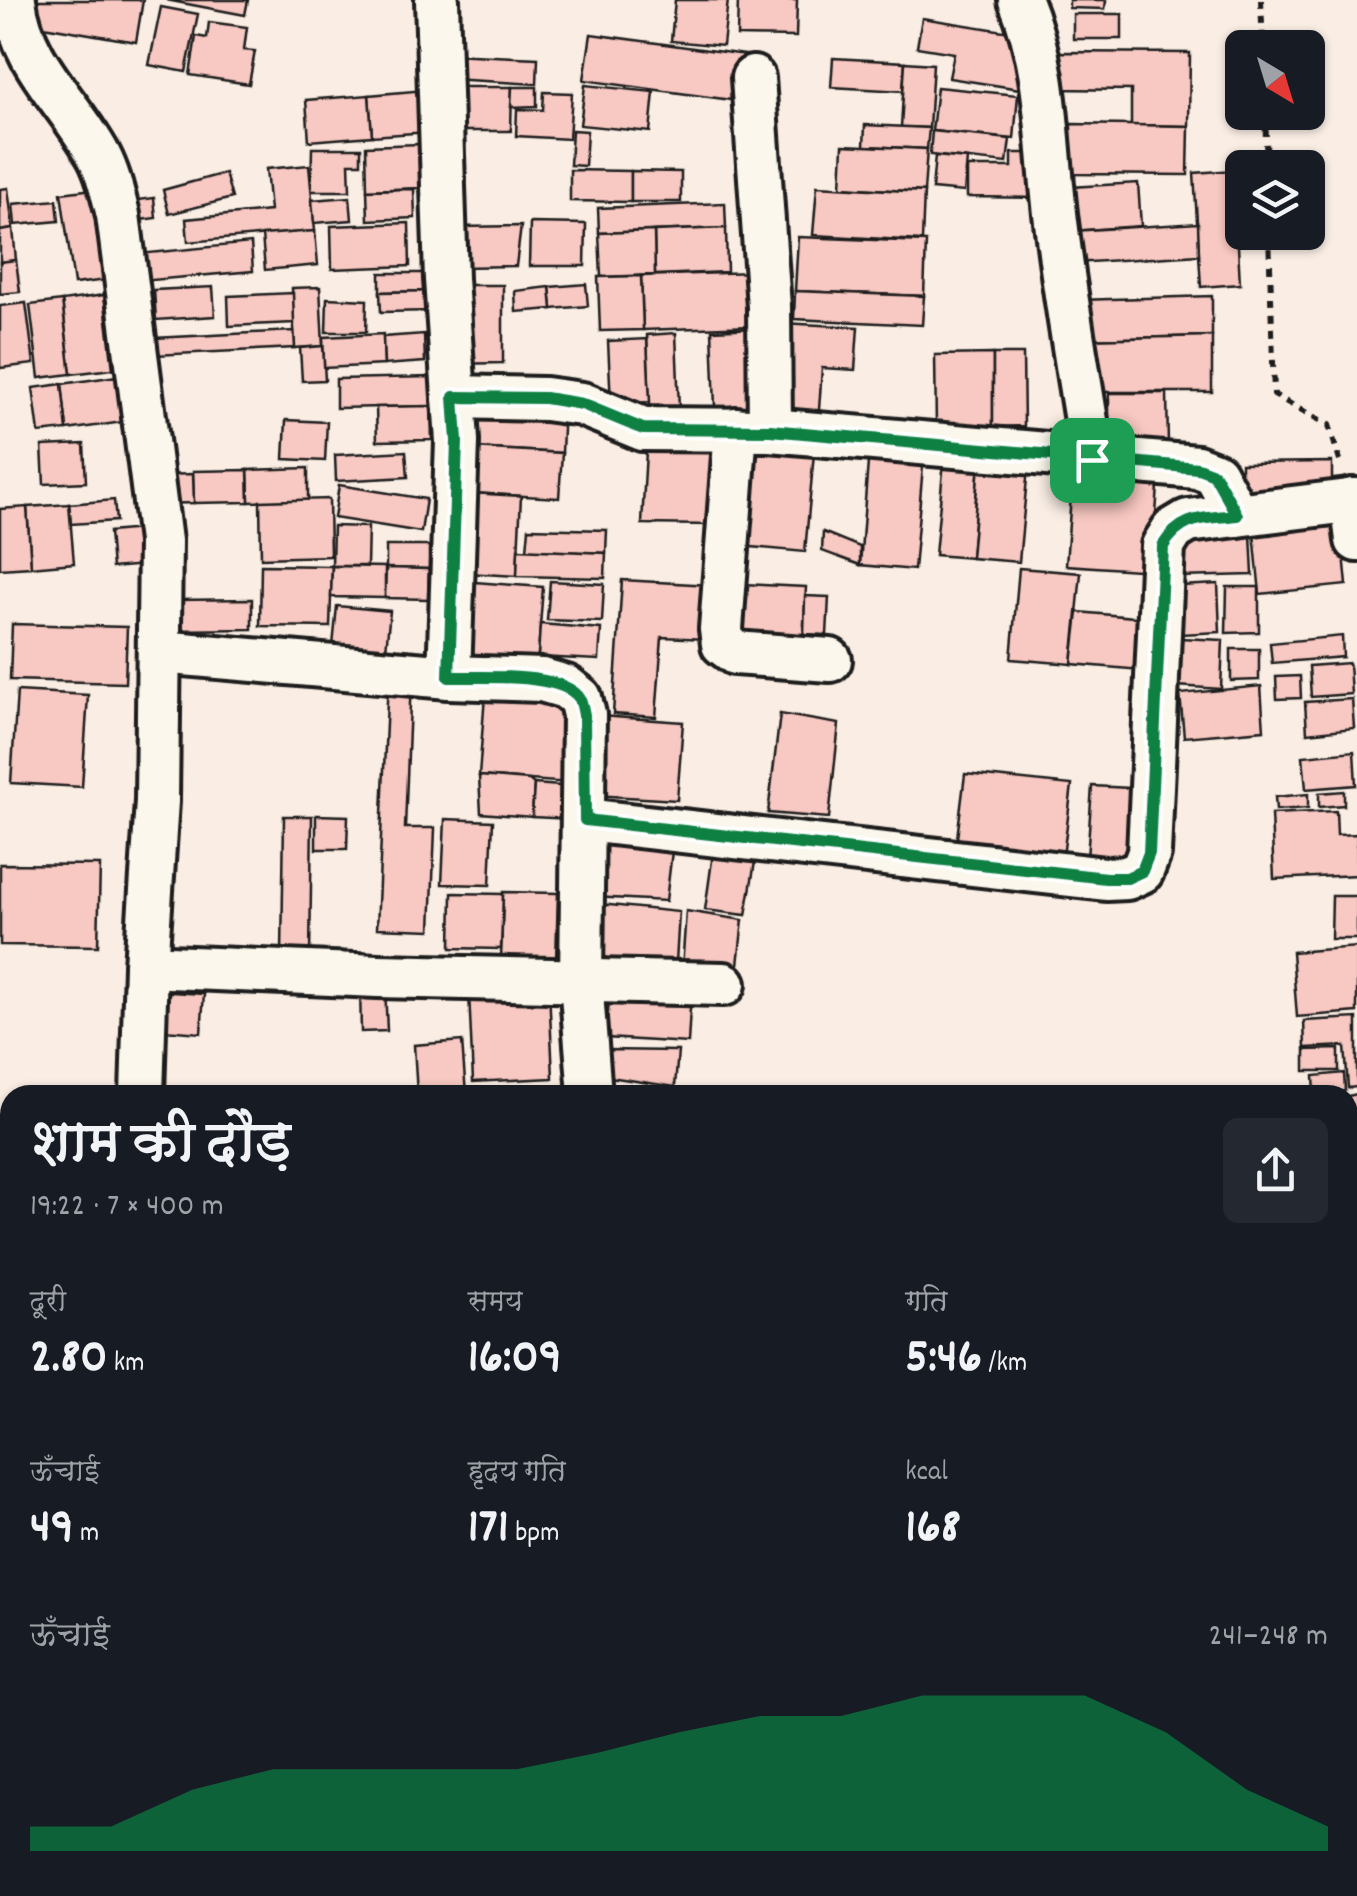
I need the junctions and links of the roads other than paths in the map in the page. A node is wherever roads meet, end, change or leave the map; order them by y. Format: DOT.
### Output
graph roads {
  1 [pos="14,0"];
  2 [pos="437,0"];
  3 [pos="1020,0"];
  4 [pos="13,46"];
  5 [pos="753,78"];
  6 [pos="454,397"];
  7 [pos="753,430"];
  8 [pos="1092,460"];
  9 [pos="1355,513"];
  10 [pos="1237,515"];
  11 [pos="160,652"];
  12 [pos="830,660"];
  13 [pos="449,677"];
  14 [pos="585,820"];
  15 [pos="146,966"];
  16 [pos="581,981"];
  17 [pos="724,984"];
  18 [pos="142,1085"];
  19 [pos="589,1085"];
  1 -- 4 [label="street"];
  2 -- 6 [label="street"];
  3 -- 8 [label="street"];
  4 -- 11 [label="street"];
  5 -- 7 [label="street"];
  6 -- 7 [label="street"];
  6 -- 13 [label="street"];
  7 -- 8 [label="street"];
  7 -- 12 [label="street"];
  8 -- 10 [label="street"];
  9 -- 10 [label="street"];
  10 -- 14 [label="street"];
  11 -- 13 [label="street"];
  11 -- 15 [label="street"];
  13 -- 14 [label="street"];
  14 -- 16 [label="street"];
  15 -- 16 [label="street"];
  15 -- 18 [label="street"];
  16 -- 17 [label="street"];
  16 -- 19 [label="street"];
}
